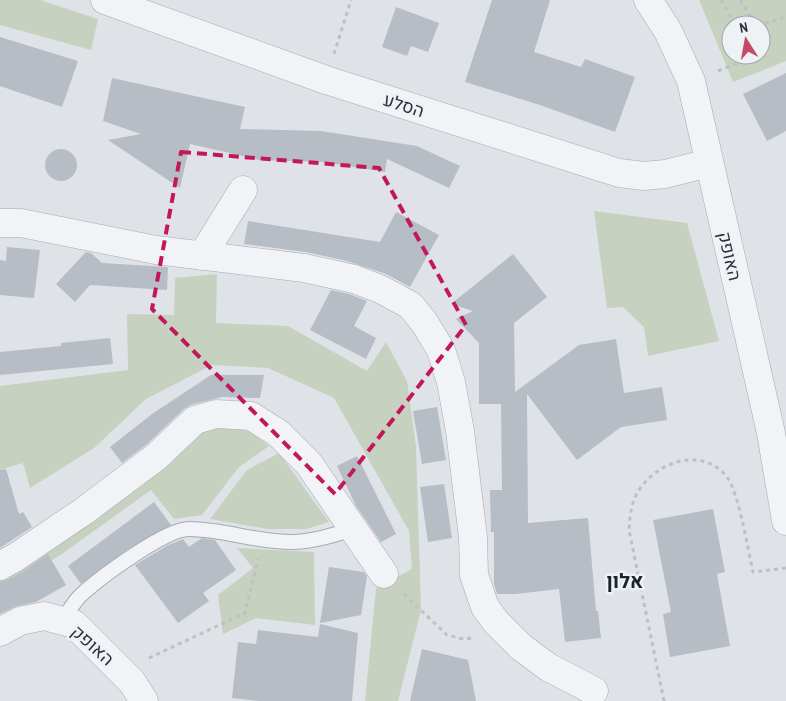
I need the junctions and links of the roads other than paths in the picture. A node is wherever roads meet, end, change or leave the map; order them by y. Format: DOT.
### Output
graph roads {
  1 [pos="105,0"];
  2 [pos="648,0"];
  3 [pos="709,163"];
  4 [pos="242,190"];
  5 [pos="0,223"];
  6 [pos="202,256"];
  7 [pos="778,429"];
  8 [pos="786,521"];
  9 [pos="354,530"];
  10 [pos="0,566"];
  11 [pos="384,574"];
  12 [pos="62,621"];
  13 [pos="0,632"];
  14 [pos="594,690"];
  15 [pos="144,701"];
  1 -- 3 [label="street, הסלע"];
  2 -- 3 [label="street, האופק"];
  3 -- 7 [label="street, האופק"];
  4 -- 6 [label="street"];
  5 -- 6 [label="street"];
  6 -- 14 [label="street"];
  7 -- 8 [label="street, האופק"];
  9 -- 10 [label="street"];
  9 -- 11 [label="street"];
  9 -- 12 [label="lane"];
  12 -- 13 [label="street, האופק"];
  12 -- 15 [label="street, האופק"];
}
